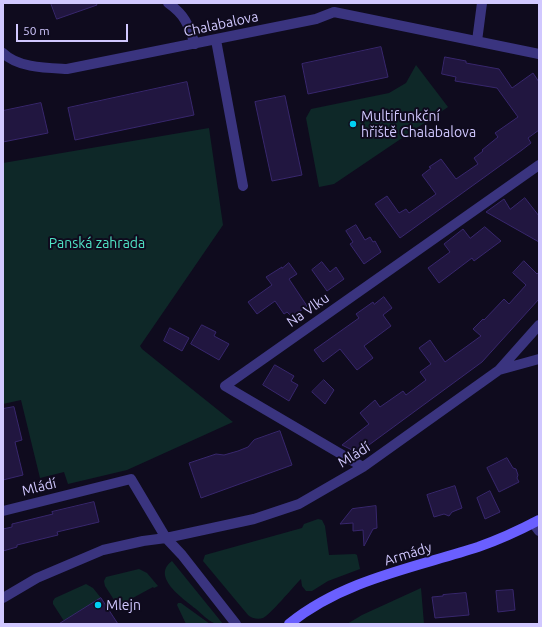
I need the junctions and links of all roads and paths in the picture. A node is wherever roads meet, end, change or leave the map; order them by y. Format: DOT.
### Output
graph roads {
  1 [pos="168,3"];
  2 [pos="482,3"];
  3 [pos="333,8"];
  4 [pos="216,40"];
  5 [pos="482,42"];
  6 [pos="195,44"];
  7 [pos="3,53"];
  8 [pos="539,54"];
  9 [pos="539,165"];
  10 [pos="243,186"];
  11 [pos="539,324"];
  12 [pos="539,359"];
  13 [pos="499,370"];
  14 [pos="363,467"];
  15 [pos="3,511"];
  16 [pos="537,525"];
  17 [pos="166,538"];
  18 [pos="3,598"];
  19 [pos="236,624"];
  20 [pos="290,624"];
  1 -- 6 [label="street"];
  2 -- 5 [label="street"];
  3 -- 4 [label="street, Chalabalova"];
  3 -- 5 [label="street, Chalabalova"];
  4 -- 6 [label="street, Chalabalova"];
  4 -- 10 [label="street"];
  5 -- 8 [label="street, Chalabalova"];
  6 -- 7 [label="street, Chalabalova"];
  9 -- 14 [label="street, Na Vlku"];
  11 -- 13 [label="street"];
  12 -- 13 [label="street, Mládí"];
  13 -- 14 [label="street, Mládí"];
  14 -- 17 [label="street, Mládí"];
  15 -- 17 [label="street, Mládí"];
  16 -- 20 [label="street, Armády"];
  17 -- 18 [label="street, Mládí"];
  17 -- 19 [label="street"];
}
